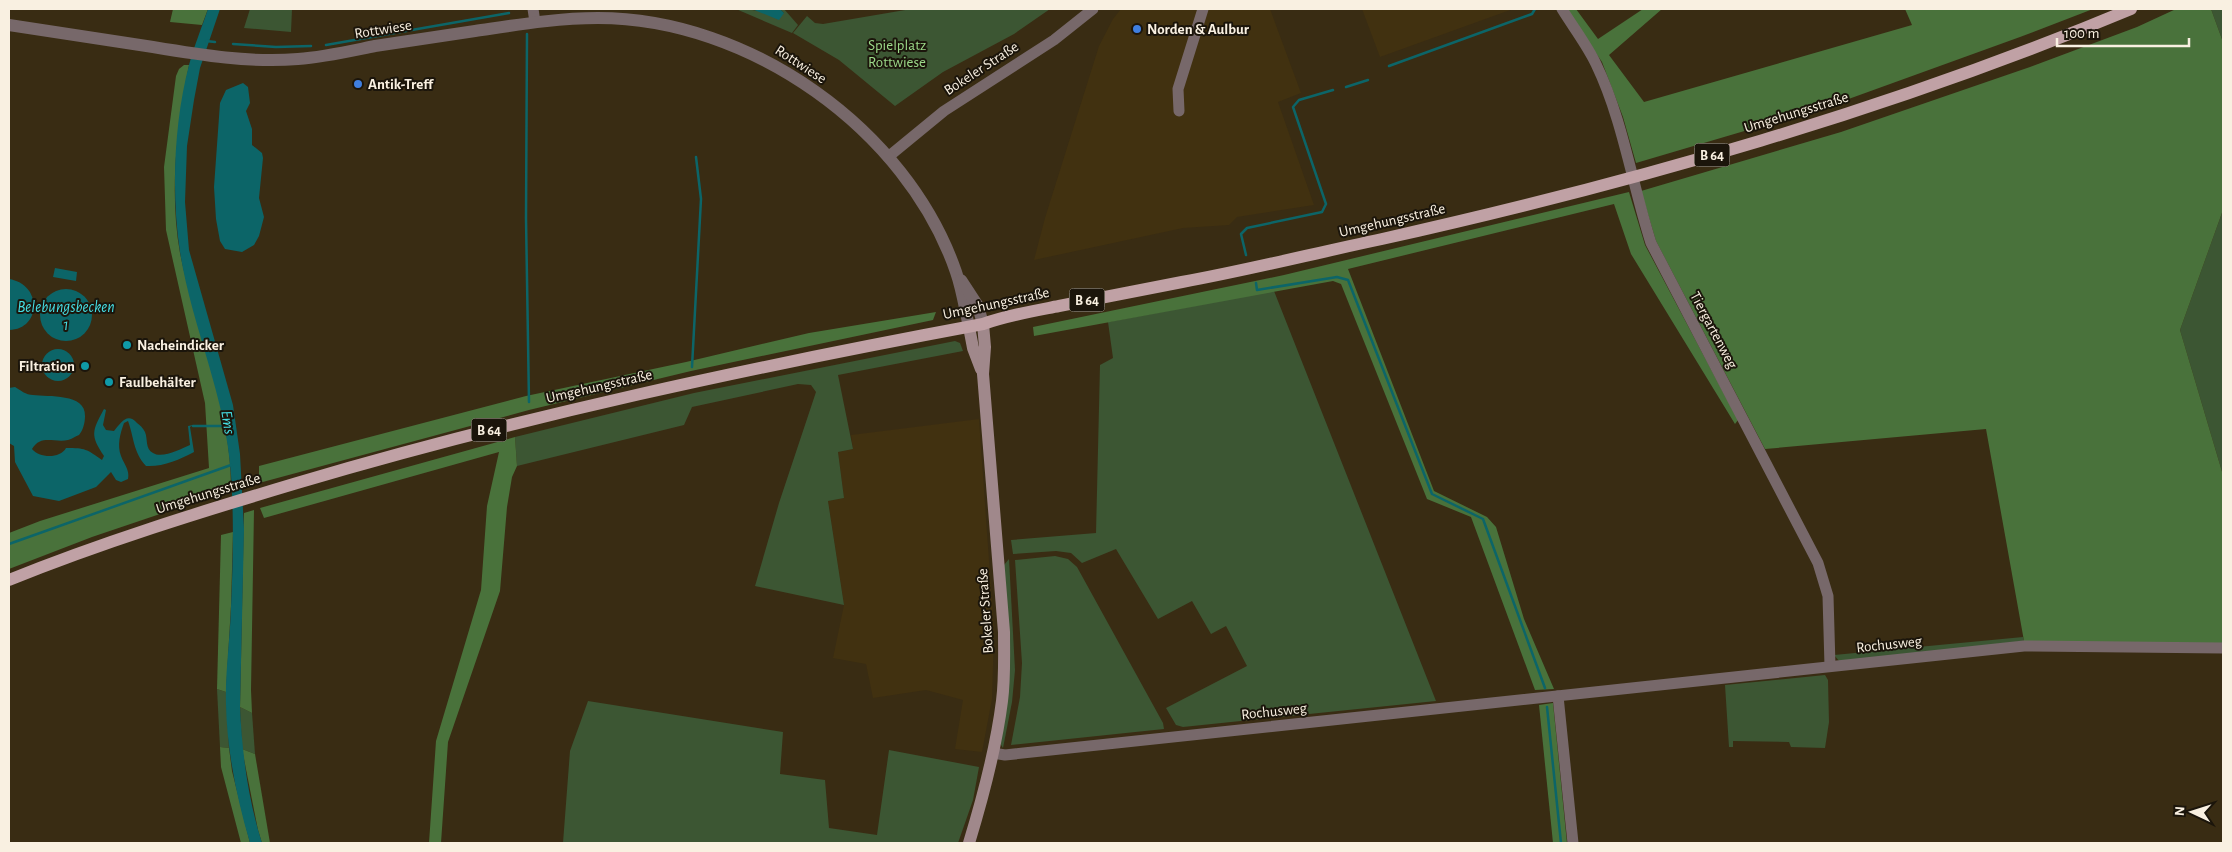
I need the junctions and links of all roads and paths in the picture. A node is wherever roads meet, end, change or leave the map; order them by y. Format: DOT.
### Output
graph roads {
  1 [pos="533,9"];
  2 [pos="1093,9"];
  3 [pos="1203,9"];
  4 [pos="1562,9"];
  5 [pos="2131,9"];
  6 [pos="535,22"];
  7 [pos="9,25"];
  8 [pos="1179,111"];
  9 [pos="888,157"];
  10 [pos="957,274"];
  11 [pos="983,324"];
  12 [pos="969,327"];
  13 [pos="983,374"];
  14 [pos="9,580"];
  15 [pos="2223,648"];
  16 [pos="1830,666"];
  17 [pos="1558,696"];
  18 [pos="993,754"];
  19 [pos="969,843"];
  20 [pos="1573,843"];
  1 -- 6 [label="street"];
  2 -- 9 [label="street, Bokeler Straße"];
  3 -- 8 [label="street"];
  4 -- 16 [label="street, Tiergartenweg"];
  5 -- 11 [label="main road, Umgehungsstraße / B 64"];
  6 -- 7 [label="street, Rottwiese"];
  6 -- 9 [label="street, Rottwiese"];
  9 -- 10 [label="street, Rottwiese"];
  10 -- 11 [label="street, Rottwiese"];
  10 -- 12 [label="street, Rottwiese"];
  11 -- 12 [label="main road, Umgehungsstraße / B 64"];
  11 -- 13 [label="main road, Bokeler Straße"];
  12 -- 13 [label="main road, Bokeler Straße"];
  12 -- 14 [label="main road, Umgehungsstraße / B 64"];
  13 -- 18 [label="main road, Bokeler Straße"];
  15 -- 16 [label="street, Rochusweg"];
  16 -- 17 [label="street, Rochusweg"];
  17 -- 18 [label="street, Rochusweg"];
  17 -- 20 [label="street"];
  18 -- 19 [label="main road, Bokeler Straße"];
}
